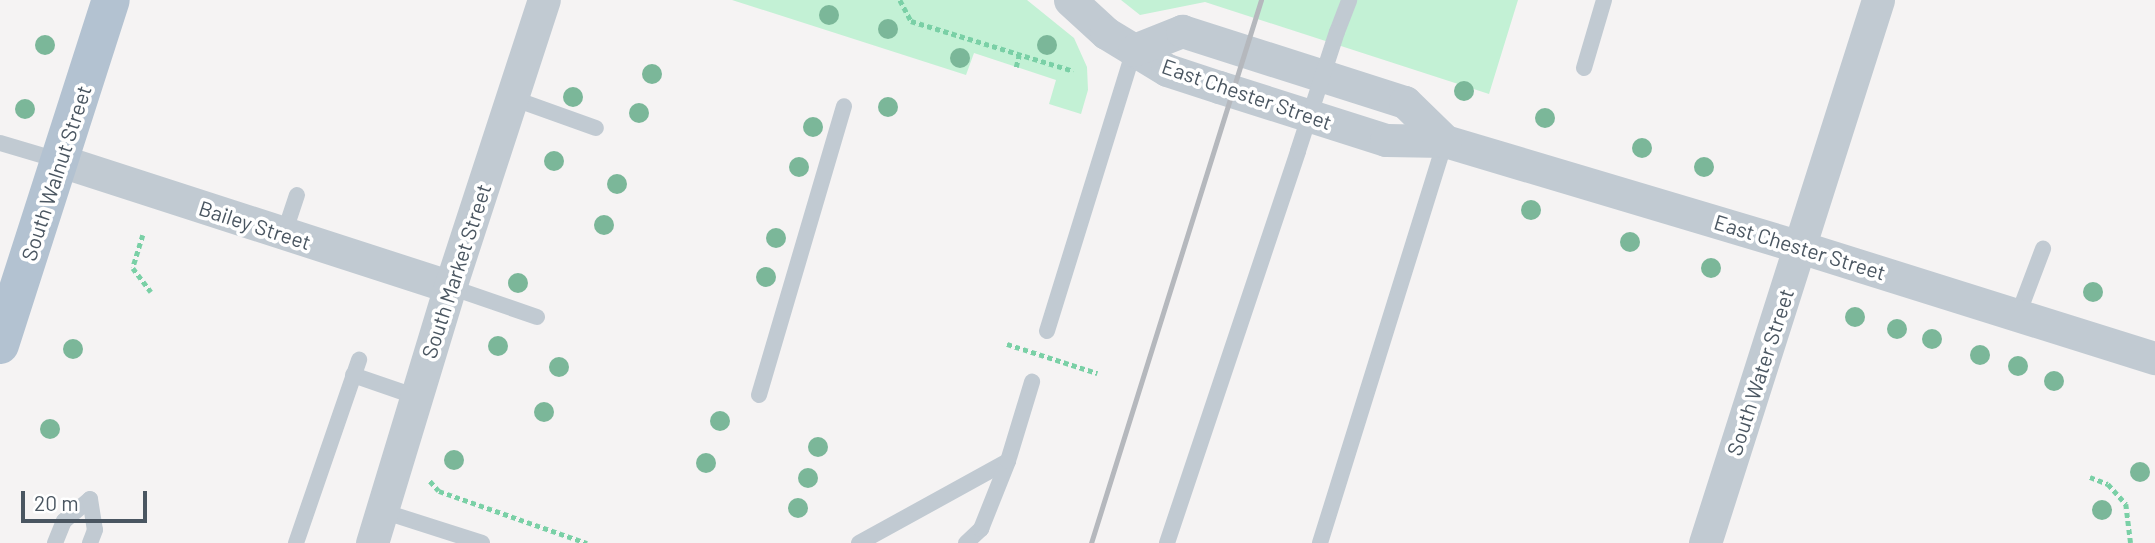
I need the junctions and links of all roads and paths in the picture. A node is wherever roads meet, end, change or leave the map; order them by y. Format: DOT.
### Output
graph roads {
  1 [pos="111,0"];
  2 [pos="544,0"];
  3 [pos="900,0"];
  4 [pos="1070,0"];
  5 [pos="1349,0"];
  6 [pos="1604,0"];
  7 [pos="1878,0"];
  8 [pos="1134,50"];
  9 [pos="1019,55"];
  10 [pos="1016,67"];
  11 [pos="1584,68"];
  12 [pos="1074,71"];
  13 [pos="512,98"];
  14 [pos="844,106"];
  15 [pos="596,128"];
  16 [pos="1445,141"];
  17 [pos="0,143"];
  18 [pos="61,161"];
  19 [pos="297,195"];
  20 [pos="284,234"];
  21 [pos="143,235"];
  22 [pos="1800,247"];
  23 [pos="2043,249"];
  24 [pos="450,287"];
  25 [pos="151,292"];
  26 [pos="2018,315"];
  27 [pos="537,317"];
  28 [pos="1047,331"];
  29 [pos="1007,344"];
  30 [pos="0,345"];
  31 [pos="2155,358"];
  32 [pos="1097,373"];
  33 [pos="1032,382"];
  34 [pos="759,395"];
  35 [pos="417,397"];
  36 [pos="1008,461"];
  37 [pos="424,475"];
  38 [pos="2090,477"];
  39 [pos="382,511"];
  40 [pos="55,543"];
  41 [pos="90,543"];
  42 [pos="296,543"];
  43 [pos="372,543"];
  44 [pos="482,543"];
  45 [pos="587,543"];
  46 [pos="859,543"];
  47 [pos="966,543"];
  48 [pos="1167,543"];
  49 [pos="1320,543"];
  50 [pos="1705,543"];
  51 [pos="2131,543"];
  1 -- 18 [label="main road, South Walnut Street"];
  2 -- 13 [label="street, South Market Street"];
  3 -- 9 [label="path"];
  4 -- 8 [label="street, East Chester Street"];
  5 -- 48 [label="lane, bridge"];
  6 -- 11 [label="lane"];
  7 -- 22 [label="street, South Water Street"];
  8 -- 16 [label="street, East Chester Street"];
  8 -- 28 [label="lane"];
  9 -- 10 [label="path"];
  9 -- 12 [label="path"];
  13 -- 15 [label="lane"];
  13 -- 24 [label="street, South Market Street"];
  14 -- 34 [label="lane"];
  16 -- 22 [label="street, East Chester Street"];
  16 -- 49 [label="lane"];
  17 -- 18 [label="lane"];
  18 -- 20 [label="street, Bailey Street"];
  18 -- 30 [label="main road, South Walnut Street"];
  19 -- 20 [label="lane"];
  20 -- 24 [label="street, Bailey Street"];
  21 -- 25 [label="path"];
  22 -- 26 [label="street, East Chester Street"];
  22 -- 50 [label="street, South Water Street"];
  23 -- 26 [label="lane"];
  24 -- 27 [label="lane"];
  24 -- 35 [label="street, South Market Street"];
  26 -- 31 [label="street, East Chester Street"];
  29 -- 32 [label="path, bridge"];
  33 -- 36 [label="lane"];
  35 -- 39 [label="street, South Market Street"];
  35 -- 42 [label="lane"];
  36 -- 46 [label="lane"];
  36 -- 47 [label="lane"];
  37 -- 45 [label="path"];
  38 -- 51 [label="path"];
  39 -- 43 [label="street, South Market Street"];
  39 -- 44 [label="lane"];
  40 -- 41 [label="lane"];
}
